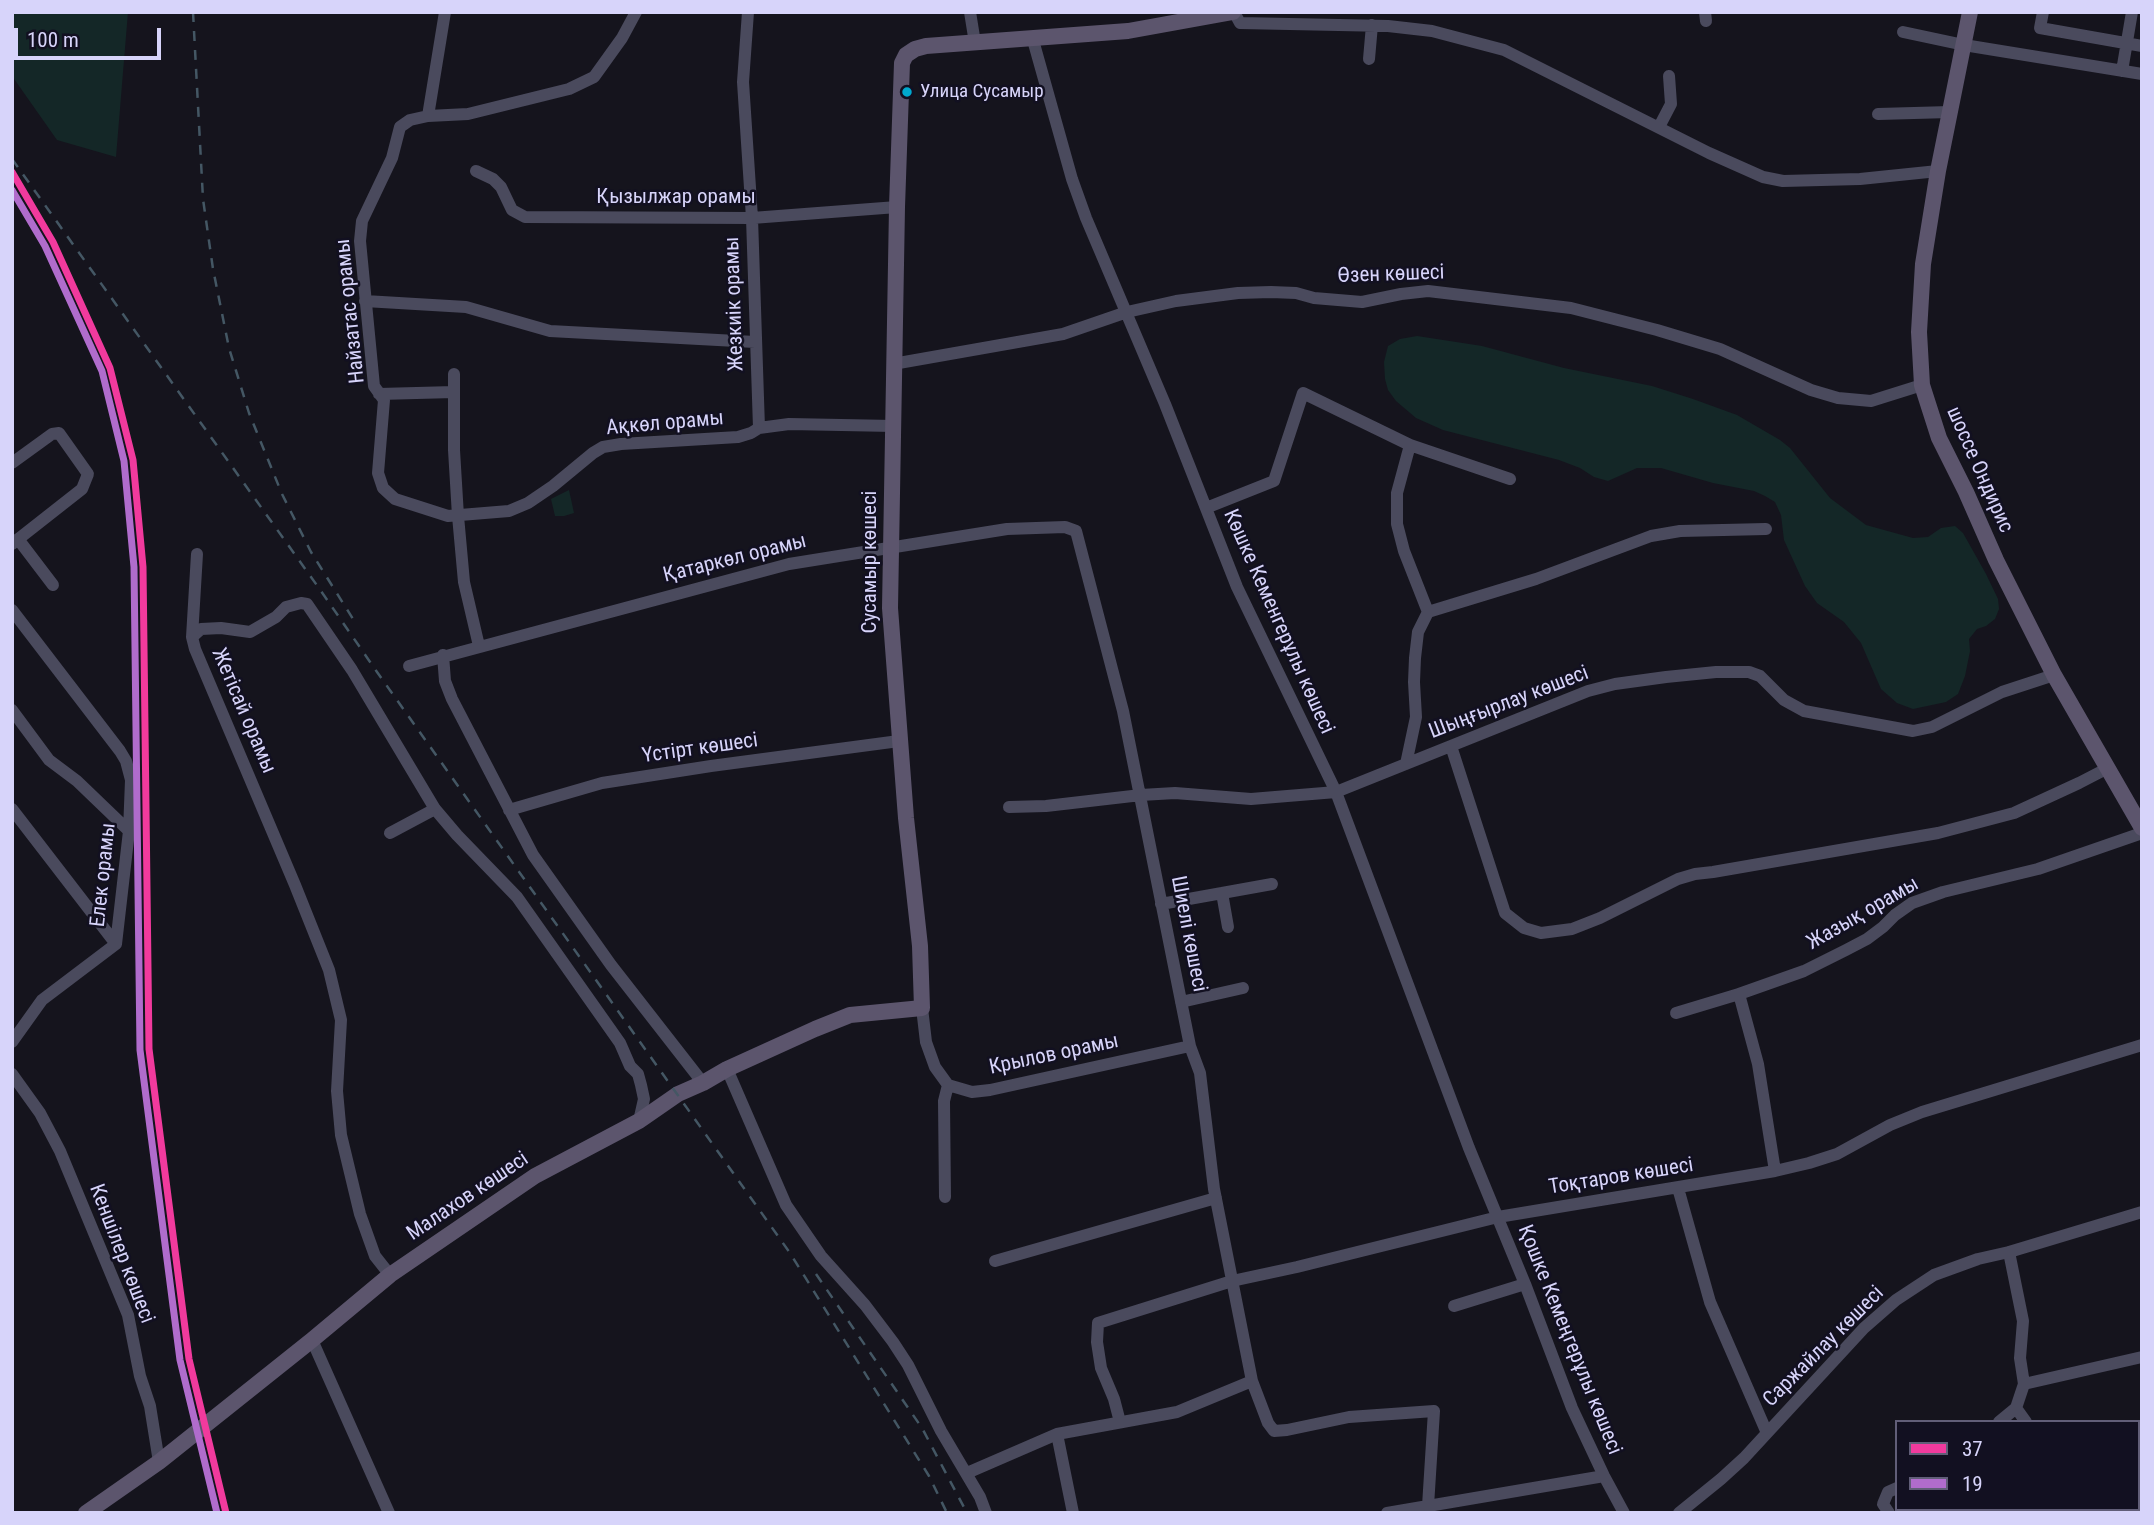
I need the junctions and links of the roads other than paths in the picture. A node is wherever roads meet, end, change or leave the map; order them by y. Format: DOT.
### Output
graph roads {
  1 [pos="445,12"];
  2 [pos="636,12"];
  3 [pos="748,12"];
  4 [pos="970,12"];
  5 [pos="1233,12"];
  6 [pos="1970,12"];
  7 [pos="2043,12"];
  8 [pos="2132,12"];
  9 [pos="1373,25"];
  10 [pos="1903,32"];
  11 [pos="1032,40"];
  12 [pos="975,43"];
  13 [pos="2127,44"];
  14 [pos="1964,45"];
  15 [pos="2142,46"];
  16 [pos="1369,59"];
  17 [pos="2122,71"];
  18 [pos="2142,74"];
  19 [pos="1670,76"];
  20 [pos="1950,112"];
  21 [pos="1878,114"];
  22 [pos="428,116"];
  23 [pos="1659,127"];
  24 [pos="476,171"];
  25 [pos="1938,171"];
  26 [pos="897,207"];
  27 [pos="752,218"];
  28 [pos="365,301"];
  29 [pos="1127,313"];
  30 [pos="755,342"];
  31 [pos="893,364"];
  32 [pos="454,374"];
  33 [pos="1922,385"];
  34 [pos="454,393"];
  35 [pos="379,394"];
  36 [pos="894,426"];
  37 [pos="759,428"];
  38 [pos="1410,445"];
  39 [pos="12,463"];
  40 [pos="1510,479"];
  41 [pos="1206,508"];
  42 [pos="457,516"];
  43 [pos="1042,527"];
  44 [pos="1766,529"];
  45 [pos="15,542"];
  46 [pos="891,546"];
  47 [pos="197,554"];
  48 [pos="53,585"];
  49 [pos="12,610"];
  50 [pos="1428,612"];
  51 [pos="192,637"];
  52 [pos="479,646"];
  53 [pos="443,655"];
  54 [pos="409,666"];
  55 [pos="2054,675"];
  56 [pos="12,710"];
  57 [pos="899,741"];
  58 [pos="1451,746"];
  59 [pos="1406,764"];
  60 [pos="2108,768"];
  61 [pos="1336,792"];
  62 [pos="1140,794"];
  63 [pos="1009,807"];
  64 [pos="12,809"];
  65 [pos="435,809"];
  66 [pos="509,810"];
  67 [pos="2142,830"];
  68 [pos="129,831"];
  69 [pos="390,833"];
  70 [pos="1272,884"];
  71 [pos="1223,893"];
  72 [pos="1161,904"];
  73 [pos="1228,928"];
  74 [pos="116,944"];
  75 [pos="1243,988"];
  76 [pos="1739,994"];
  77 [pos="1181,1002"];
  78 [pos="922,1008"];
  79 [pos="1676,1013"];
  80 [pos="12,1042"];
  81 [pos="2142,1045"];
  82 [pos="1190,1046"];
  83 [pos="727,1069"];
  84 [pos="12,1074"];
  85 [pos="703,1083"];
  86 [pos="948,1085"];
  87 [pos="639,1121"];
  88 [pos="1775,1171"];
  89 [pos="1678,1188"];
  90 [pos="945,1197"];
  91 [pos="1216,1199"];
  92 [pos="2142,1212"];
  93 [pos="1498,1217"];
  94 [pos="2009,1252"];
  95 [pos="995,1261"];
  96 [pos="390,1275"];
  97 [pos="1232,1281"];
  98 [pos="1525,1284"];
  99 [pos="1454,1306"];
  100 [pos="312,1340"];
  101 [pos="2142,1357"];
  102 [pos="1252,1381"];
  103 [pos="2024,1384"];
  104 [pos="2017,1408"];
  105 [pos="2002,1420"];
  106 [pos="2025,1420"];
  107 [pos="1121,1422"];
  108 [pos="1767,1433"];
  109 [pos="1057,1434"];
  110 [pos="159,1462"];
  111 [pos="967,1473"];
  112 [pos="1604,1476"];
  113 [pos="1892,1490"];
  114 [pos="1428,1506"];
  115 [pos="1412,1510"];
  116 [pos="86,1513"];
  117 [pos="389,1513"];
  118 [pos="986,1513"];
  119 [pos="1073,1513"];
  120 [pos="1387,1513"];
  121 [pos="1625,1513"];
  122 [pos="1679,1513"];
  123 [pos="1889,1513"];
  1 -- 22 [label="street"];
  2 -- 22 [label="street, Найзатас орамы"];
  3 -- 27 [label="street, Жезкиік орамы"];
  4 -- 12 [label="street"];
  5 -- 9 [label="street"];
  5 -- 11 [label="main road"];
  6 -- 14 [label="main road, шоссе Ондирис"];
  7 -- 13 [label="street"];
  8 -- 13 [label="street"];
  9 -- 16 [label="street"];
  9 -- 23 [label="street"];
  10 -- 14 [label="street"];
  11 -- 12 [label="main road"];
  11 -- 29 [label="street, Көшке Кеменгерұлы көшесі"];
  12 -- 26 [label="main road, Сусамыр көшесі"];
  13 -- 15 [label="street"];
  13 -- 17 [label="street"];
  14 -- 17 [label="street"];
  14 -- 20 [label="main road, шоссе Ондирис"];
  17 -- 18 [label="street"];
  19 -- 23 [label="street"];
  20 -- 21 [label="street"];
  20 -- 25 [label="main road, шоссе Ондирис"];
  22 -- 28 [label="street, Найзатас орамы"];
  23 -- 25 [label="street"];
  24 -- 27 [label="street, Қызылжар орамы"];
  25 -- 33 [label="main road, шоссе Ондирис"];
  26 -- 27 [label="street, Қызылжар орамы"];
  26 -- 31 [label="main road, Сусамыр көшесі"];
  27 -- 30 [label="street, Жезкиік орамы"];
  28 -- 30 [label="street"];
  28 -- 35 [label="street, Найзатас орамы"];
  29 -- 31 [label="street, Өзен көшесі"];
  29 -- 33 [label="street, Өзен көшесі"];
  29 -- 41 [label="street, Көшке Кеменгерұлы көшесі"];
  30 -- 37 [label="street, Жезкиік орамы"];
  31 -- 36 [label="main road, Сусамыр көшесі"];
  32 -- 34 [label="street"];
  33 -- 55 [label="main road, шоссе Ондирис"];
  34 -- 35 [label="street"];
  34 -- 42 [label="street"];
  35 -- 42 [label="street, Найзатас орамы"];
  36 -- 37 [label="street, Ақкөл орамы"];
  36 -- 46 [label="main road, Сусамыр көшесі"];
  37 -- 42 [label="street, Ақкөл орамы"];
  38 -- 40 [label="street"];
  38 -- 41 [label="street"];
  38 -- 50 [label="street"];
  39 -- 45 [label="street"];
  41 -- 61 [label="street, Көшке Кеменгерұлы көшесі"];
  42 -- 52 [label="street"];
  43 -- 46 [label="street, Қатаркөл орамы"];
  43 -- 62 [label="street, Шиелі көшесі"];
  44 -- 50 [label="street"];
  45 -- 48 [label="street"];
  46 -- 52 [label="street, Қатаркөл орамы"];
  46 -- 57 [label="main road, Сусамыр көшесі"];
  47 -- 51 [label="street"];
  49 -- 68 [label="street, Елек орамы"];
  50 -- 59 [label="street"];
  51 -- 65 [label="street, Жетісай орамы"];
  51 -- 96 [label="street, Жетісай орамы"];
  52 -- 53 [label="street, Қатаркөл орамы"];
  53 -- 54 [label="street, Қатаркөл орамы"];
  53 -- 66 [label="street"];
  55 -- 58 [label="street, Шыңғырлау көшесі"];
  55 -- 60 [label="main road, шоссе Ондирис"];
  56 -- 68 [label="street"];
  57 -- 66 [label="street, Үстірт көшесі"];
  57 -- 78 [label="main road, Сусамыр көшесі"];
  58 -- 59 [label="street, Шыңғырлау көшесі"];
  58 -- 60 [label="street"];
  59 -- 61 [label="street, Шыңғырлау көшесі"];
  60 -- 67 [label="main road, шоссе Ондирис"];
  61 -- 62 [label="street"];
  61 -- 93 [label="street, Көшке Кеменгерұлы көшесі"];
  62 -- 63 [label="street"];
  62 -- 72 [label="street, Шиелі көшесі"];
  64 -- 74 [label="street"];
  65 -- 69 [label="street"];
  65 -- 87 [label="street, Жетісай орамы"];
  66 -- 85 [label="street"];
  67 -- 76 [label="street, Жазық орамы"];
  68 -- 74 [label="street, Елек орамы"];
  70 -- 71 [label="street"];
  71 -- 72 [label="street"];
  71 -- 73 [label="street"];
  72 -- 77 [label="street, Шиелі көшесі"];
  74 -- 80 [label="street, Елек орамы"];
  75 -- 77 [label="street"];
  76 -- 79 [label="street, Жазық орамы"];
  76 -- 88 [label="street"];
  77 -- 82 [label="street, Шиелі көшесі"];
  78 -- 83 [label="main road, Малахов көшесі"];
  78 -- 86 [label="street, Сусамыр көшесі"];
  81 -- 88 [label="street, Тоқтаров көшесі"];
  82 -- 86 [label="street, Крылов орамы"];
  82 -- 91 [label="street, Шиелі көшесі"];
  83 -- 85 [label="main road, Малахов көшесі"];
  83 -- 111 [label="street"];
  84 -- 110 [label="street, Кеншілер көшесі"];
  85 -- 87 [label="main road, Малахов көшесі"];
  86 -- 90 [label="street"];
  87 -- 96 [label="main road, Малахов көшесі"];
  88 -- 89 [label="street, Тоқтаров көшесі"];
  89 -- 93 [label="street, Тоқтаров көшесі"];
  89 -- 108 [label="street"];
  91 -- 95 [label="street"];
  91 -- 97 [label="street, Шиелі көшесі"];
  92 -- 94 [label="street, Саржайлау көшесі"];
  93 -- 97 [label="street, Тоқтаров көшесі"];
  93 -- 98 [label="street, Қошке Кемеңгерұлы көшесі"];
  94 -- 103 [label="street"];
  94 -- 108 [label="street, Саржайлау көшесі"];
  96 -- 100 [label="main road, Малахов көшесі"];
  97 -- 102 [label="street, Шиелі көшесі"];
  97 -- 107 [label="street, Тоқтаров көшесі"];
  98 -- 99 [label="street"];
  98 -- 112 [label="street, Қошке Кемеңгерұлы көшесі"];
  100 -- 110 [label="main road, Малахов көшесі"];
  100 -- 117 [label="street"];
  101 -- 103 [label="street"];
  102 -- 107 [label="street"];
  102 -- 114 [label="street, Шиелі көшесі"];
  103 -- 104 [label="street"];
  104 -- 105 [label="street"];
  104 -- 106 [label="street"];
  107 -- 109 [label="street"];
  108 -- 122 [label="street, Саржайлау көшесі"];
  109 -- 111 [label="street"];
  109 -- 119 [label="street"];
  110 -- 116 [label="main road, Малахов көшесі"];
  111 -- 118 [label="street"];
  112 -- 114 [label="street"];
  112 -- 121 [label="street, Қошке Кемеңгерұлы көшесі"];
  113 -- 123 [label="street"];
  114 -- 115 [label="street"];
  115 -- 120 [label="street"];
}
